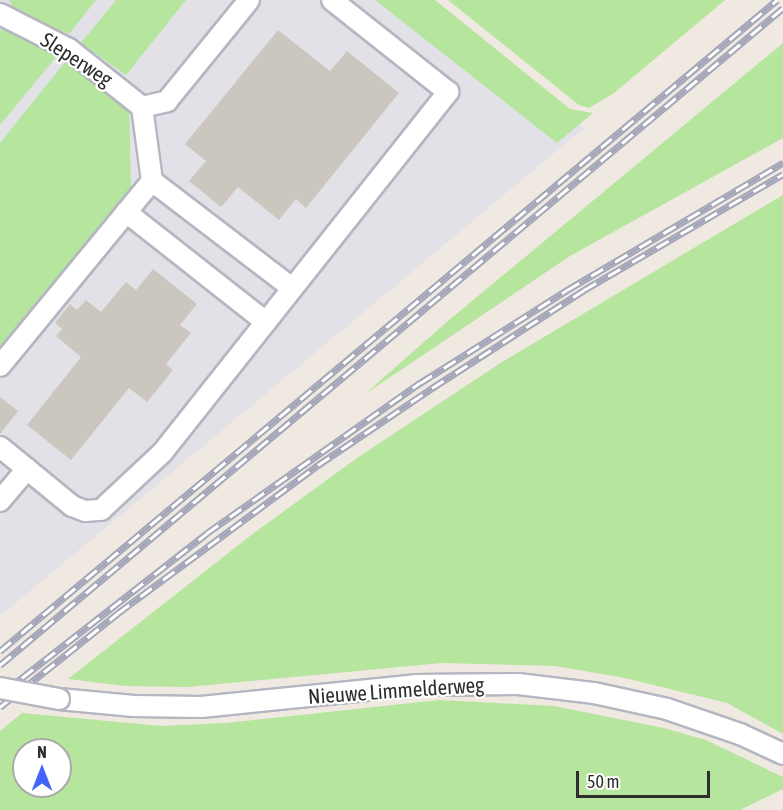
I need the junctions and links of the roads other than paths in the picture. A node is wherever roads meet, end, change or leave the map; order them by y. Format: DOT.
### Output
graph roads {
  1 [pos="249,0"];
  2 [pos="332,0"];
  3 [pos="0,14"];
  4 [pos="142,107"];
  5 [pos="152,181"];
  6 [pos="126,212"];
  7 [pos="292,288"];
  8 [pos="266,322"];
  9 [pos="0,366"];
  10 [pos="0,447"];
  11 [pos="27,469"];
  12 [pos="0,501"];
  13 [pos="0,688"];
  14 [pos="783,754"];
  1 -- 4 [label="street"];
  2 -- 7 [label="street"];
  3 -- 4 [label="street, Sleperweg"];
  4 -- 5 [label="street"];
  5 -- 6 [label="street"];
  5 -- 7 [label="street"];
  6 -- 8 [label="street"];
  6 -- 9 [label="street"];
  7 -- 8 [label="street"];
  8 -- 11 [label="street"];
  10 -- 11 [label="street"];
  11 -- 12 [label="street"];
  13 -- 14 [label="street, Nieuwe Limmelderweg, bridge"];
}
